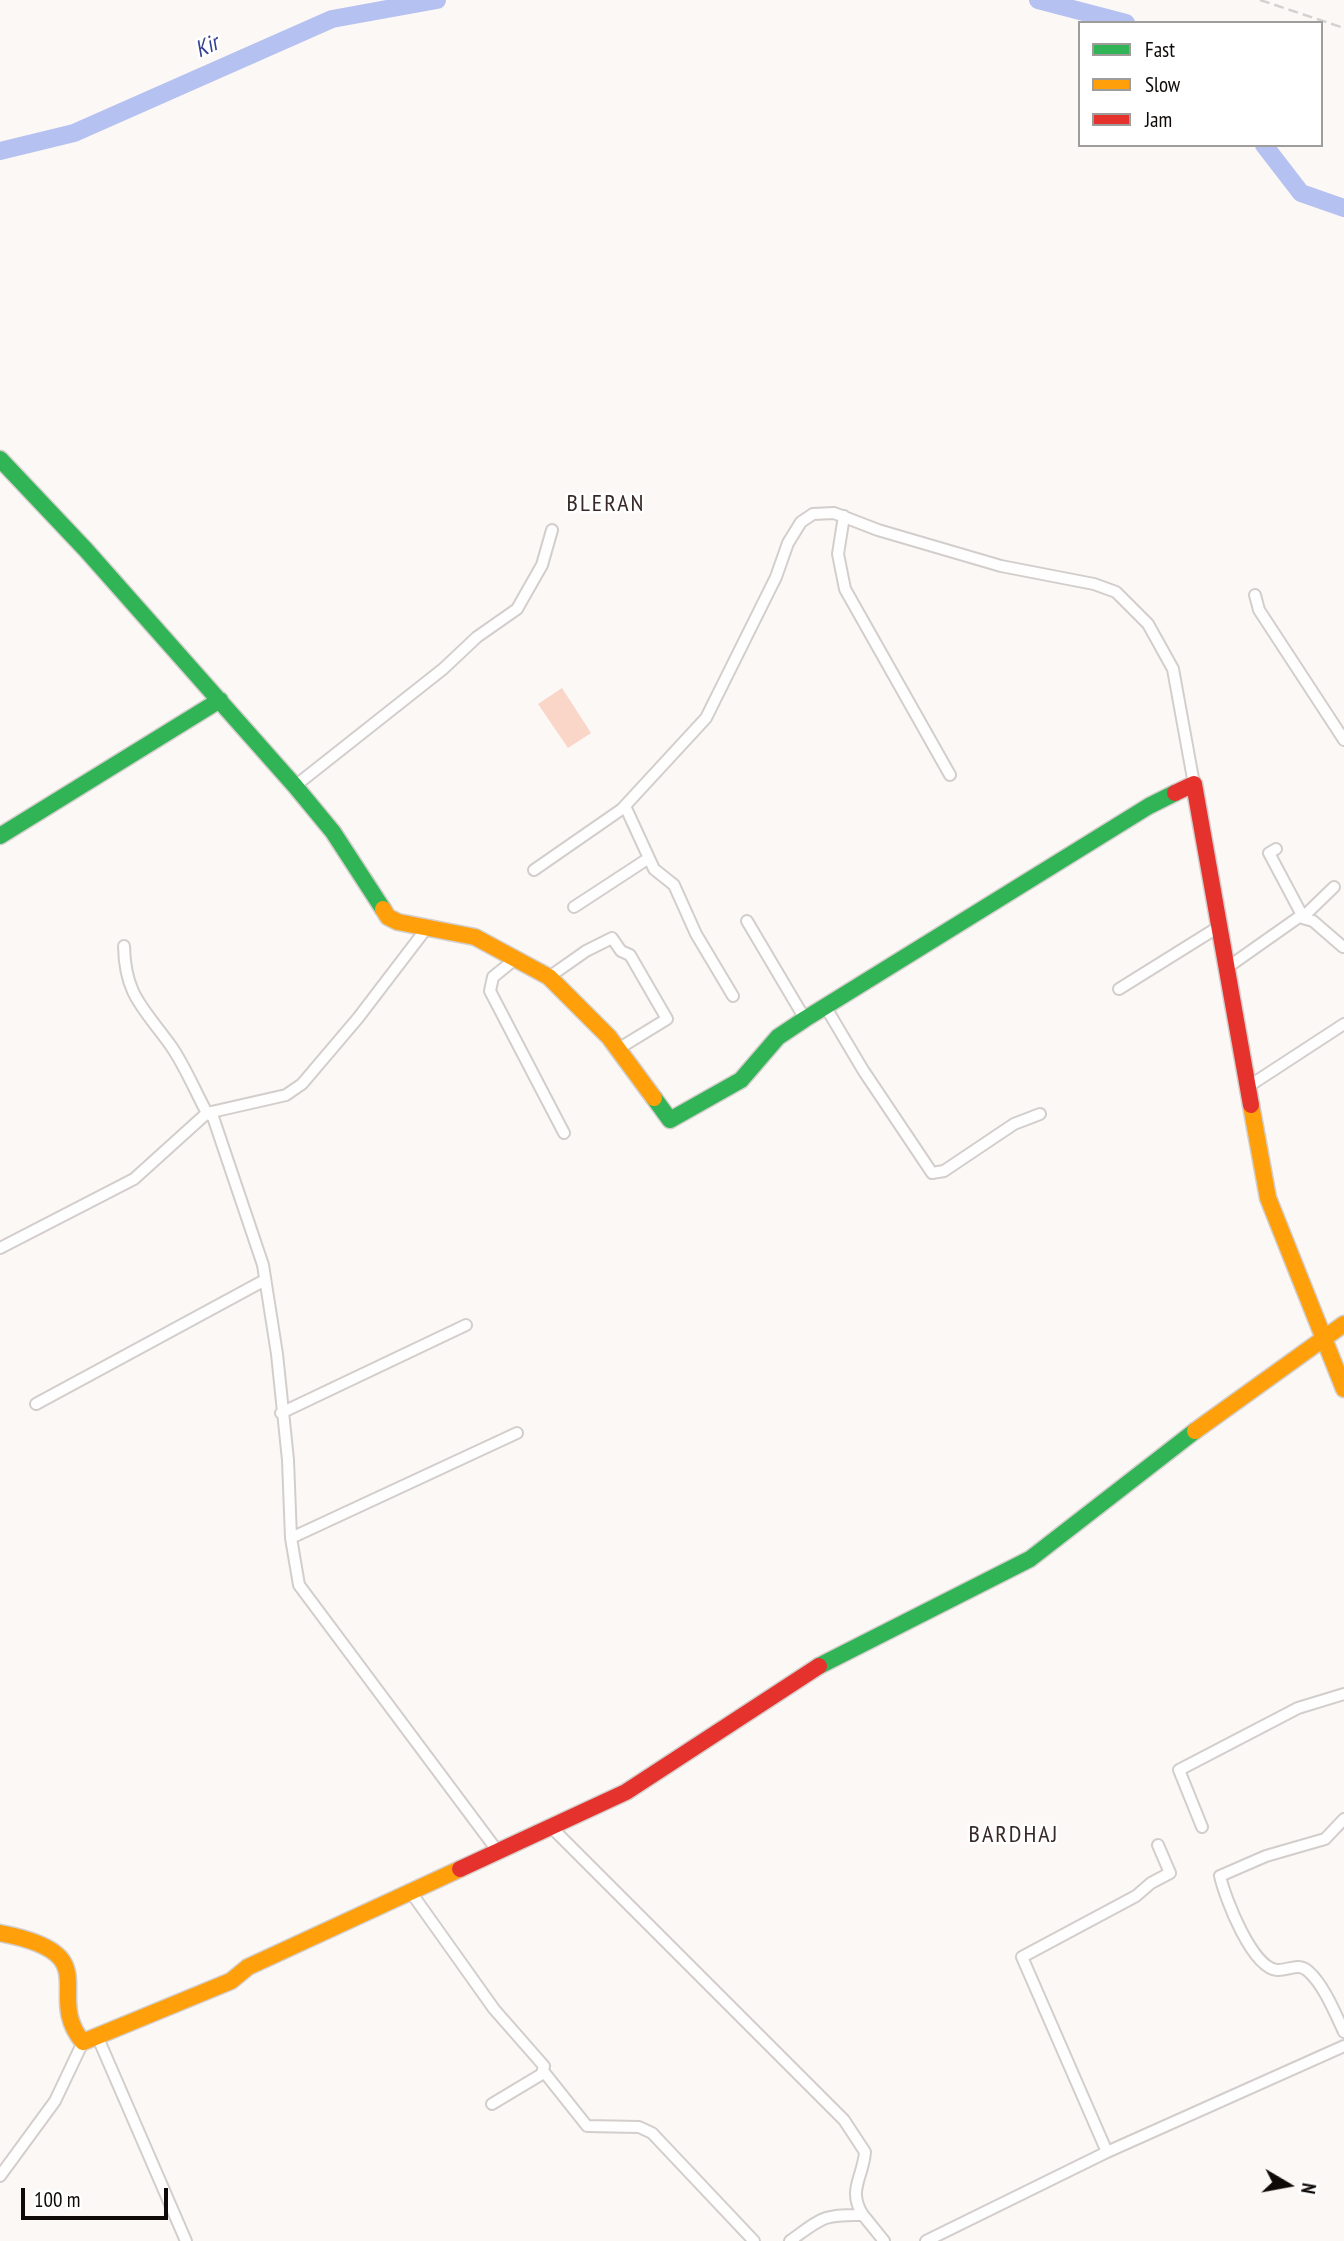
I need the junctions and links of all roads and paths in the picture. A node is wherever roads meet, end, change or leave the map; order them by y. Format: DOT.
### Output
graph roads {
  1 [pos="0,459"];
  2 [pos="844,516"];
  3 [pos="552,530"];
  4 [pos="1255,596"];
  5 [pos="220,700"];
  6 [pos="1344,740"];
  7 [pos="950,775"];
  8 [pos="1194,784"];
  9 [pos="295,786"];
  10 [pos="625,806"];
  11 [pos="0,836"];
  12 [pos="1276,849"];
  13 [pos="649,858"];
  14 [pos="534,870"];
  15 [pos="1334,887"];
  16 [pos="574,907"];
  17 [pos="1303,917"];
  18 [pos="747,921"];
  19 [pos="1220,926"];
  20 [pos="426,929"];
  21 [pos="124,946"];
  22 [pos="1343,947"];
  23 [pos="514,960"];
  24 [pos="1228,967"];
  25 [pos="549,977"];
  26 [pos="1119,989"];
  27 [pos="733,996"];
  28 [pos="825,1006"];
  29 [pos="805,1019"];
  30 [pos="1344,1024"];
  31 [pos="618,1049"];
  32 [pos="1249,1086"];
  33 [pos="207,1113"];
  34 [pos="1040,1114"];
  35 [pos="564,1133"];
  36 [pos="0,1248"];
  37 [pos="265,1280"];
  38 [pos="1344,1324"];
  39 [pos="466,1325"];
  40 [pos="1324,1336"];
  41 [pos="1344,1389"];
  42 [pos="36,1404"];
  43 [pos="281,1413"];
  44 [pos="517,1433"];
  45 [pos="291,1538"];
  46 [pos="1344,1694"];
  47 [pos="1344,1819"];
  48 [pos="1202,1827"];
  49 [pos="552,1828"];
  50 [pos="1158,1845"];
  51 [pos="499,1853"];
  52 [pos="410,1891"];
  53 [pos="0,1933"];
  54 [pos="1344,2032"];
  55 [pos="90,2040"];
  56 [pos="1344,2046"];
  57 [pos="544,2072"];
  58 [pos="492,2104"];
  59 [pos="1107,2152"];
  60 [pos="0,2175"];
  61 [pos="863,2215"];
  62 [pos="186,2241"];
  63 [pos="754,2241"];
  64 [pos="790,2241"];
  65 [pos="884,2241"];
  66 [pos="926,2241"];
  1 -- 5 [label="street"];
  2 -- 7 [label="street"];
  2 -- 8 [label="street"];
  2 -- 10 [label="street"];
  3 -- 9 [label="street"];
  4 -- 6 [label="street"];
  5 -- 9 [label="street"];
  5 -- 11 [label="street"];
  8 -- 19 [label="street"];
  8 -- 28 [label="street"];
  9 -- 20 [label="street"];
  10 -- 13 [label="street"];
  10 -- 14 [label="street"];
  12 -- 17 [label="street"];
  13 -- 16 [label="street"];
  13 -- 27 [label="street"];
  15 -- 17 [label="street"];
  17 -- 22 [label="street"];
  17 -- 24 [label="street"];
  18 -- 29 [label="street"];
  19 -- 24 [label="street"];
  19 -- 26 [label="street"];
  20 -- 23 [label="street"];
  20 -- 33 [label="street"];
  21 -- 33 [label="street"];
  23 -- 25 [label="street"];
  23 -- 35 [label="street"];
  24 -- 32 [label="street"];
  25 -- 31 [label="street"];
  25 -- 31 [label="street"];
  28 -- 29 [label="street"];
  28 -- 34 [label="street"];
  29 -- 31 [label="street"];
  30 -- 32 [label="street"];
  32 -- 40 [label="street"];
  33 -- 36 [label="street"];
  33 -- 37 [label="street"];
  37 -- 42 [label="street"];
  37 -- 43 [label="street"];
  38 -- 40 [label="street"];
  39 -- 43 [label="street"];
  40 -- 41 [label="street"];
  40 -- 49 [label="street"];
  43 -- 45 [label="street"];
  44 -- 45 [label="street"];
  45 -- 51 [label="street"];
  46 -- 48 [label="street"];
  47 -- 54 [label="street"];
  49 -- 51 [label="street"];
  49 -- 61 [label="street"];
  50 -- 59 [label="street"];
  51 -- 52 [label="street"];
  52 -- 55 [label="street"];
  52 -- 57 [label="street"];
  53 -- 55 [label="street"];
  55 -- 60 [label="street"];
  55 -- 62 [label="street"];
  56 -- 59 [label="street"];
  57 -- 58 [label="street"];
  57 -- 63 [label="street"];
  59 -- 66 [label="street"];
  61 -- 64 [label="street"];
  61 -- 65 [label="street"];
}
